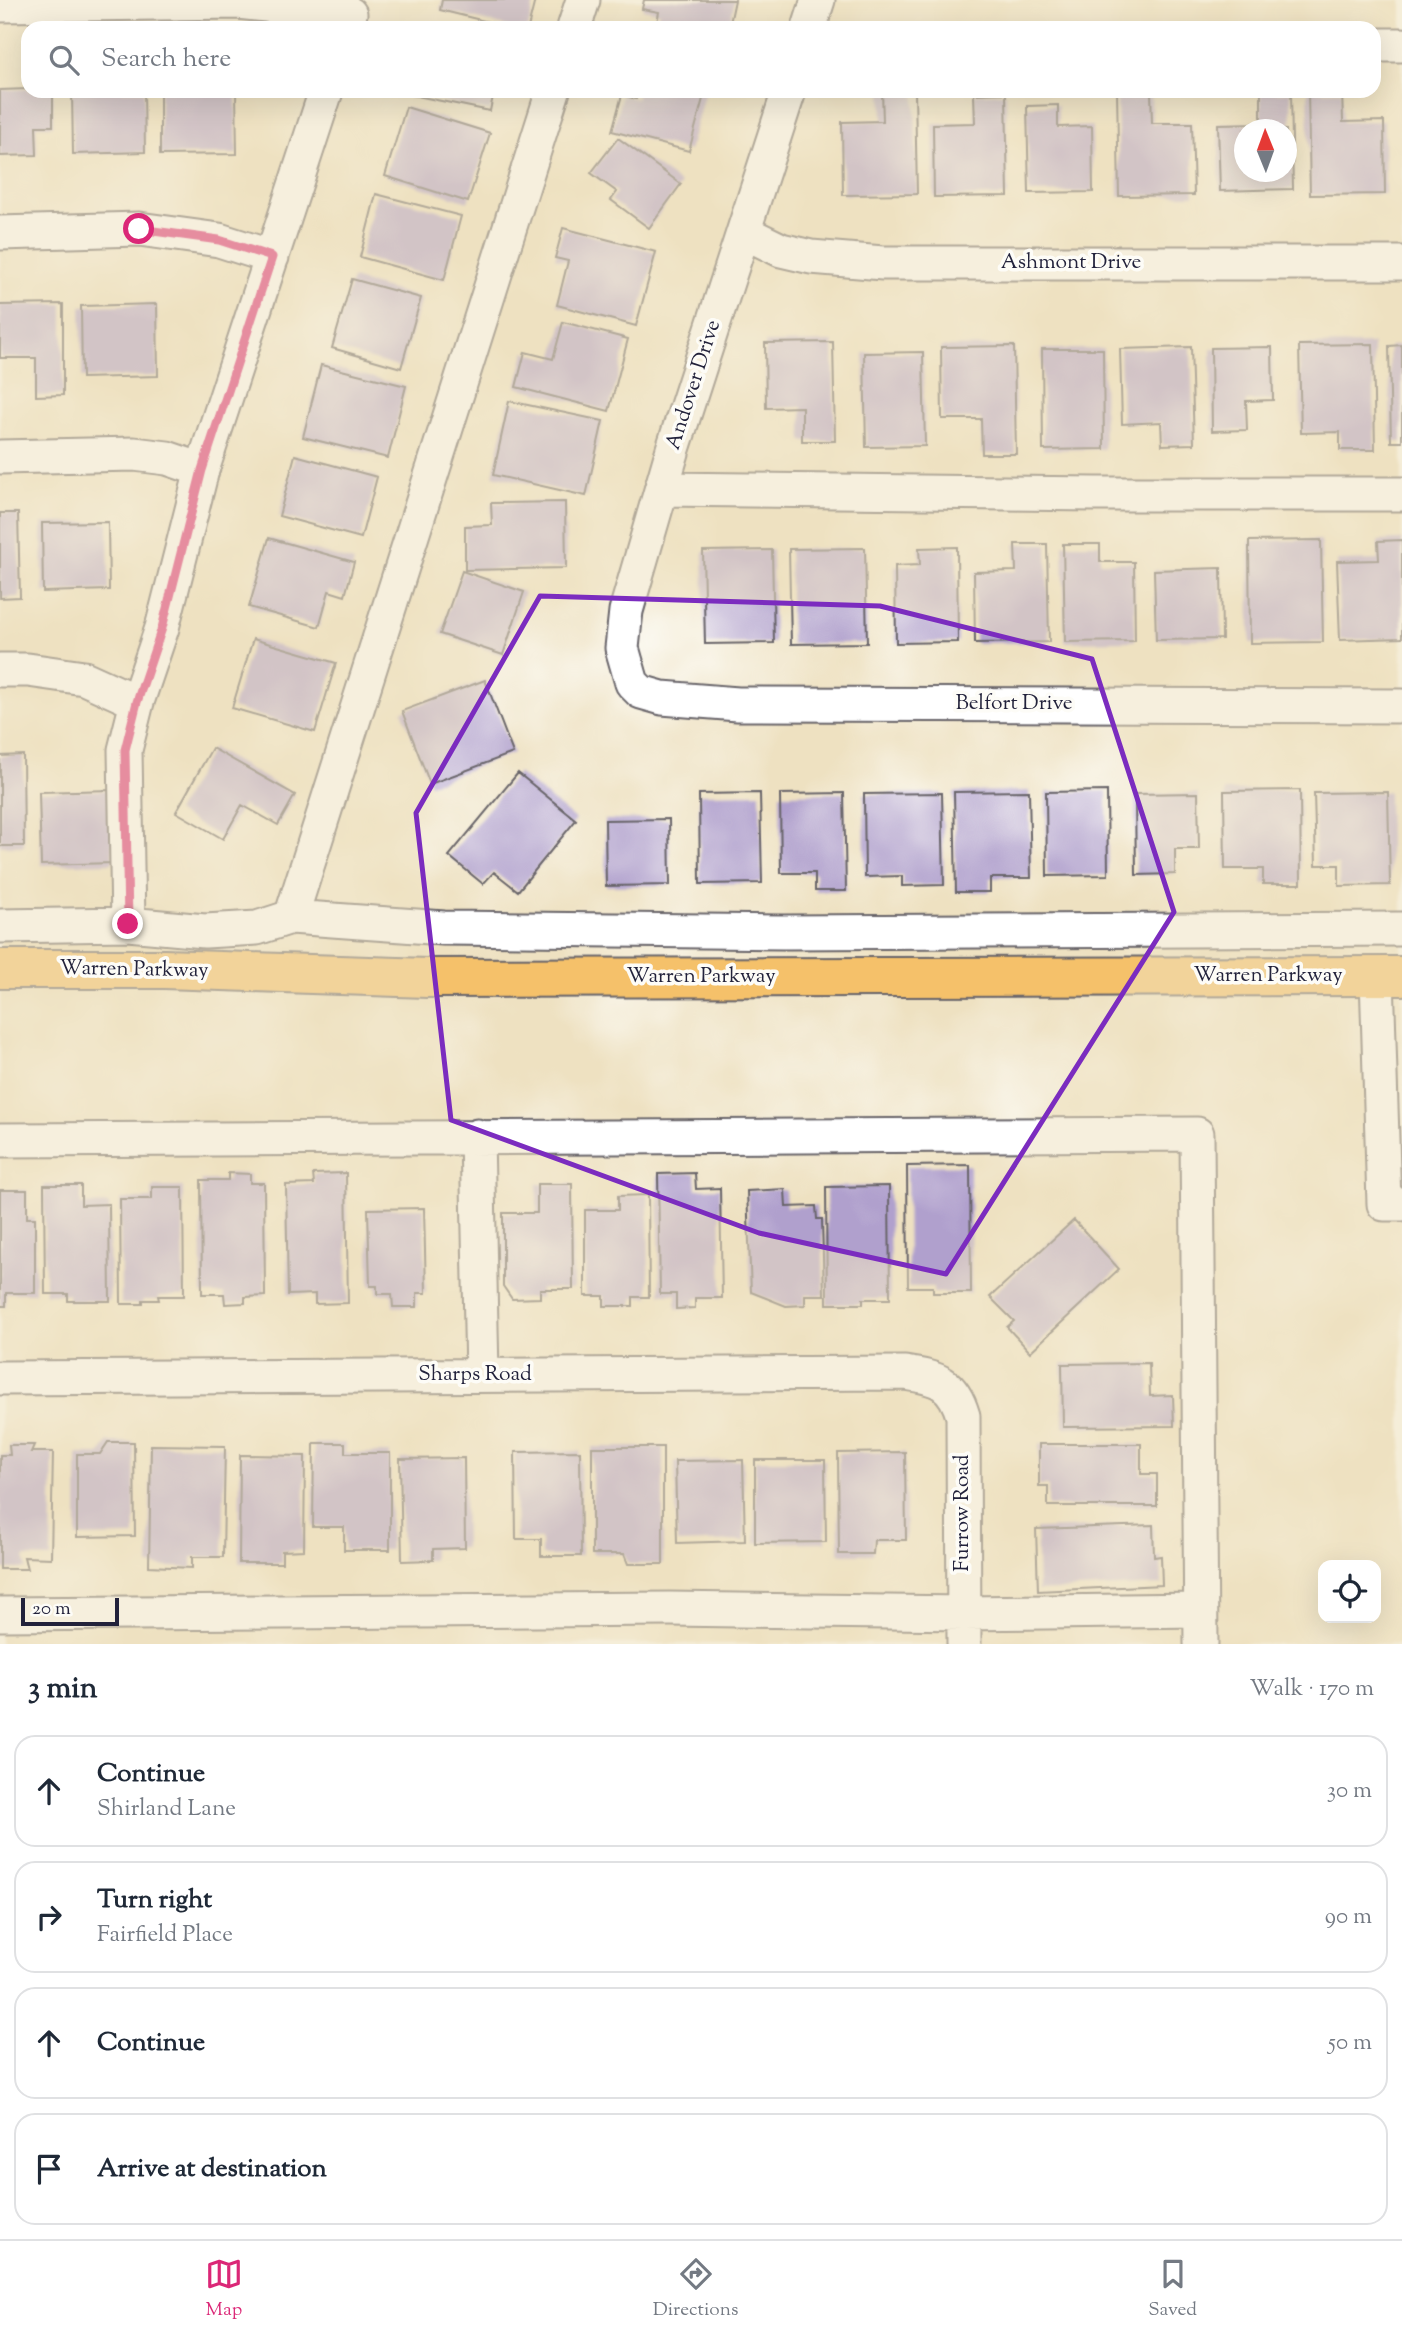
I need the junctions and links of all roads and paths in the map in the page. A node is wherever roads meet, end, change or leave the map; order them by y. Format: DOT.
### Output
graph roads {
  1 [pos="583,0"];
  2 [pos="818,0"];
  3 [pos="0,5"];
  4 [pos="350,14"];
  5 [pos="576,21"];
  6 [pos="811,21"];
  7 [pos="1402,45"];
  8 [pos="1381,46"];
  9 [pos="324,98"];
  10 [pos="551,98"];
  11 [pos="787,98"];
  12 [pos="744,232"];
  13 [pos="0,233"];
  14 [pos="272,257"];
  15 [pos="1402,263"];
  16 [pos="0,457"];
  17 [pos="202,470"];
  18 [pos="662,489"];
  19 [pos="1402,494"];
  20 [pos="0,670"];
  21 [pos="632,683"];
  22 [pos="137,702"];
  23 [pos="1402,706"];
  24 [pos="291,917"];
  25 [pos="128,924"];
  26 [pos="0,926"];
  27 [pos="1402,929"];
  28 [pos="0,969"];
  29 [pos="1390,976"];
  30 [pos="477,1136"];
  31 [pos="0,1140"];
  32 [pos="1402,1205"];
  33 [pos="482,1375"];
  34 [pos="0,1378"];
  35 [pos="948,1386"];
  36 [pos="1200,1610"];
  37 [pos="0,1614"];
  38 [pos="964,1628"];
  39 [pos="1201,1644"];
  1 -- 5 [label="street"];
  2 -- 6 [label="street"];
  3 -- 4 [label="street"];
  7 -- 8 [label="street"];
  9 -- 14 [label="street"];
  10 -- 24 [label="street"];
  11 -- 12 [label="street, Andover Drive"];
  12 -- 15 [label="street, Ashmont Drive"];
  12 -- 18 [label="street, Andover Drive"];
  13 -- 14 [label="street"];
  14 -- 17 [label="street"];
  16 -- 17 [label="street"];
  17 -- 22 [label="street"];
  18 -- 19 [label="street"];
  18 -- 21 [label="street, Andover Drive"];
  20 -- 22 [label="street"];
  21 -- 23 [label="street, Belfort Drive"];
  22 -- 25 [label="street"];
  24 -- 25 [label="street"];
  24 -- 27 [label="street"];
  25 -- 26 [label="street"];
  28 -- 29 [label="main road, Warren Parkway"];
  29 -- 32 [label="street"];
  30 -- 31 [label="street"];
  30 -- 33 [label="street"];
  30 -- 36 [label="street"];
  33 -- 34 [label="street, Sharps Road"];
  33 -- 35 [label="street, Sharps Road"];
  35 -- 38 [label="street, Furrow Road"];
  36 -- 38 [label="street"];
  36 -- 39 [label="street"];
  37 -- 38 [label="street"];
}
